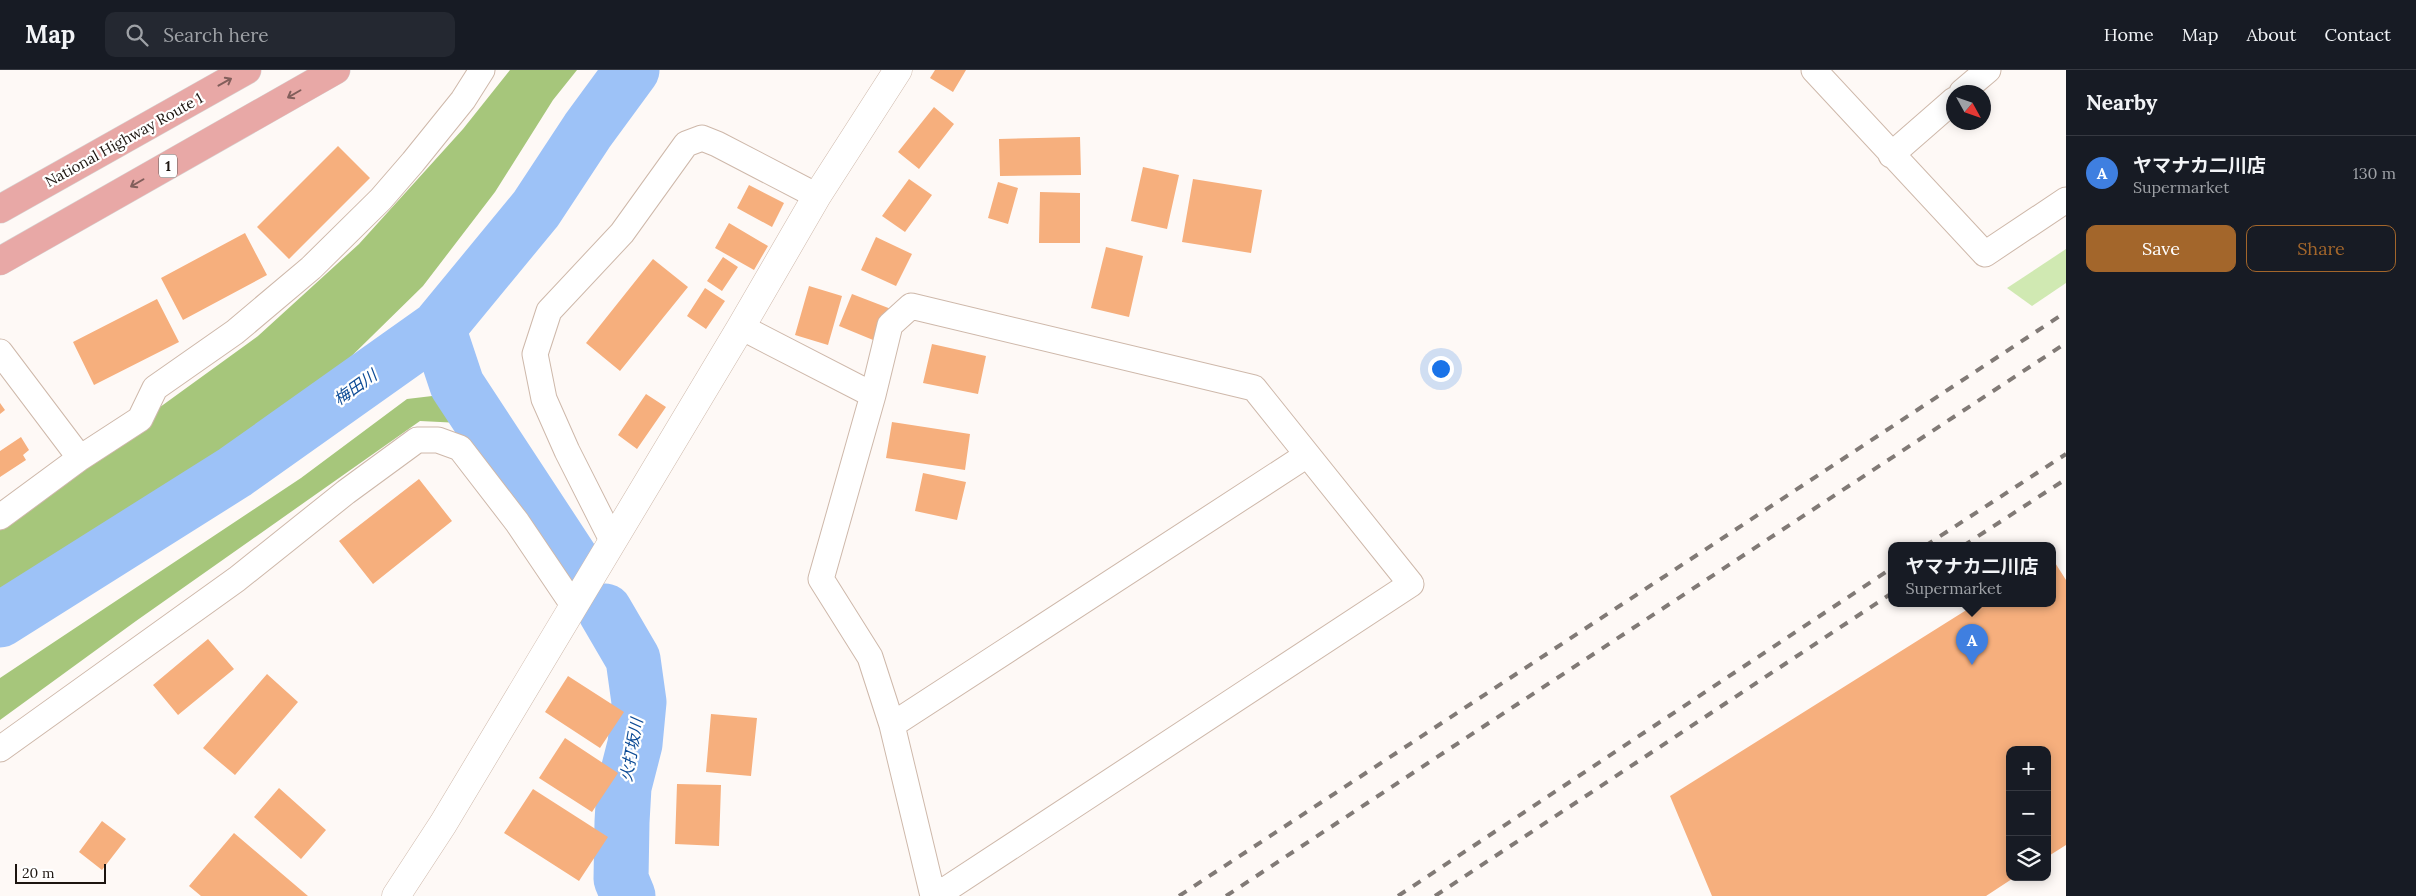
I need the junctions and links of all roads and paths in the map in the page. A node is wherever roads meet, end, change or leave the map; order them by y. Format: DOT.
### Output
graph roads {
  1 [pos="247,70"];
  2 [pos="336,70"];
  3 [pos="482,70"];
  4 [pos="898,70"];
  5 [pos="1814,70"];
  6 [pos="1988,70"];
  7 [pos="1970,85"];
  8 [pos="1946,107"];
  9 [pos="1891,155"];
  10 [pos="817,196"];
  11 [pos="2066,200"];
  12 [pos="0,210"];
  13 [pos="0,261"];
  14 [pos="741,327"];
  15 [pos="0,352"];
  16 [pos="873,395"];
  17 [pos="1307,455"];
  18 [pos="80,458"];
  19 [pos="0,517"];
  20 [pos="612,540"];
  21 [pos="573,605"];
  22 [pos="892,725"];
  23 [pos="0,749"];
  24 [pos="396,896"];
  25 [pos="934,896"];
  12 -- 1 [label="highway, National Highway Route 1, one-way"];
  2 -- 13 [label="highway, 1, one-way"];
  3 -- 18 [label="street"];
  4 -- 10 [label="street"];
  5 -- 9 [label="street"];
  6 -- 7 [label="street"];
  8 -- 9 [label="street"];
  9 -- 11 [label="street"];
  10 -- 14 [label="street"];
  10 -- 20 [label="street"];
  14 -- 16 [label="street"];
  14 -- 20 [label="street"];
  15 -- 18 [label="street"];
  16 -- 17 [label="street"];
  16 -- 22 [label="street"];
  17 -- 22 [label="street"];
  17 -- 25 [label="street"];
  18 -- 19 [label="street"];
  20 -- 21 [label="street"];
  21 -- 23 [label="street"];
  21 -- 24 [label="street"];
  22 -- 25 [label="street"];
}
